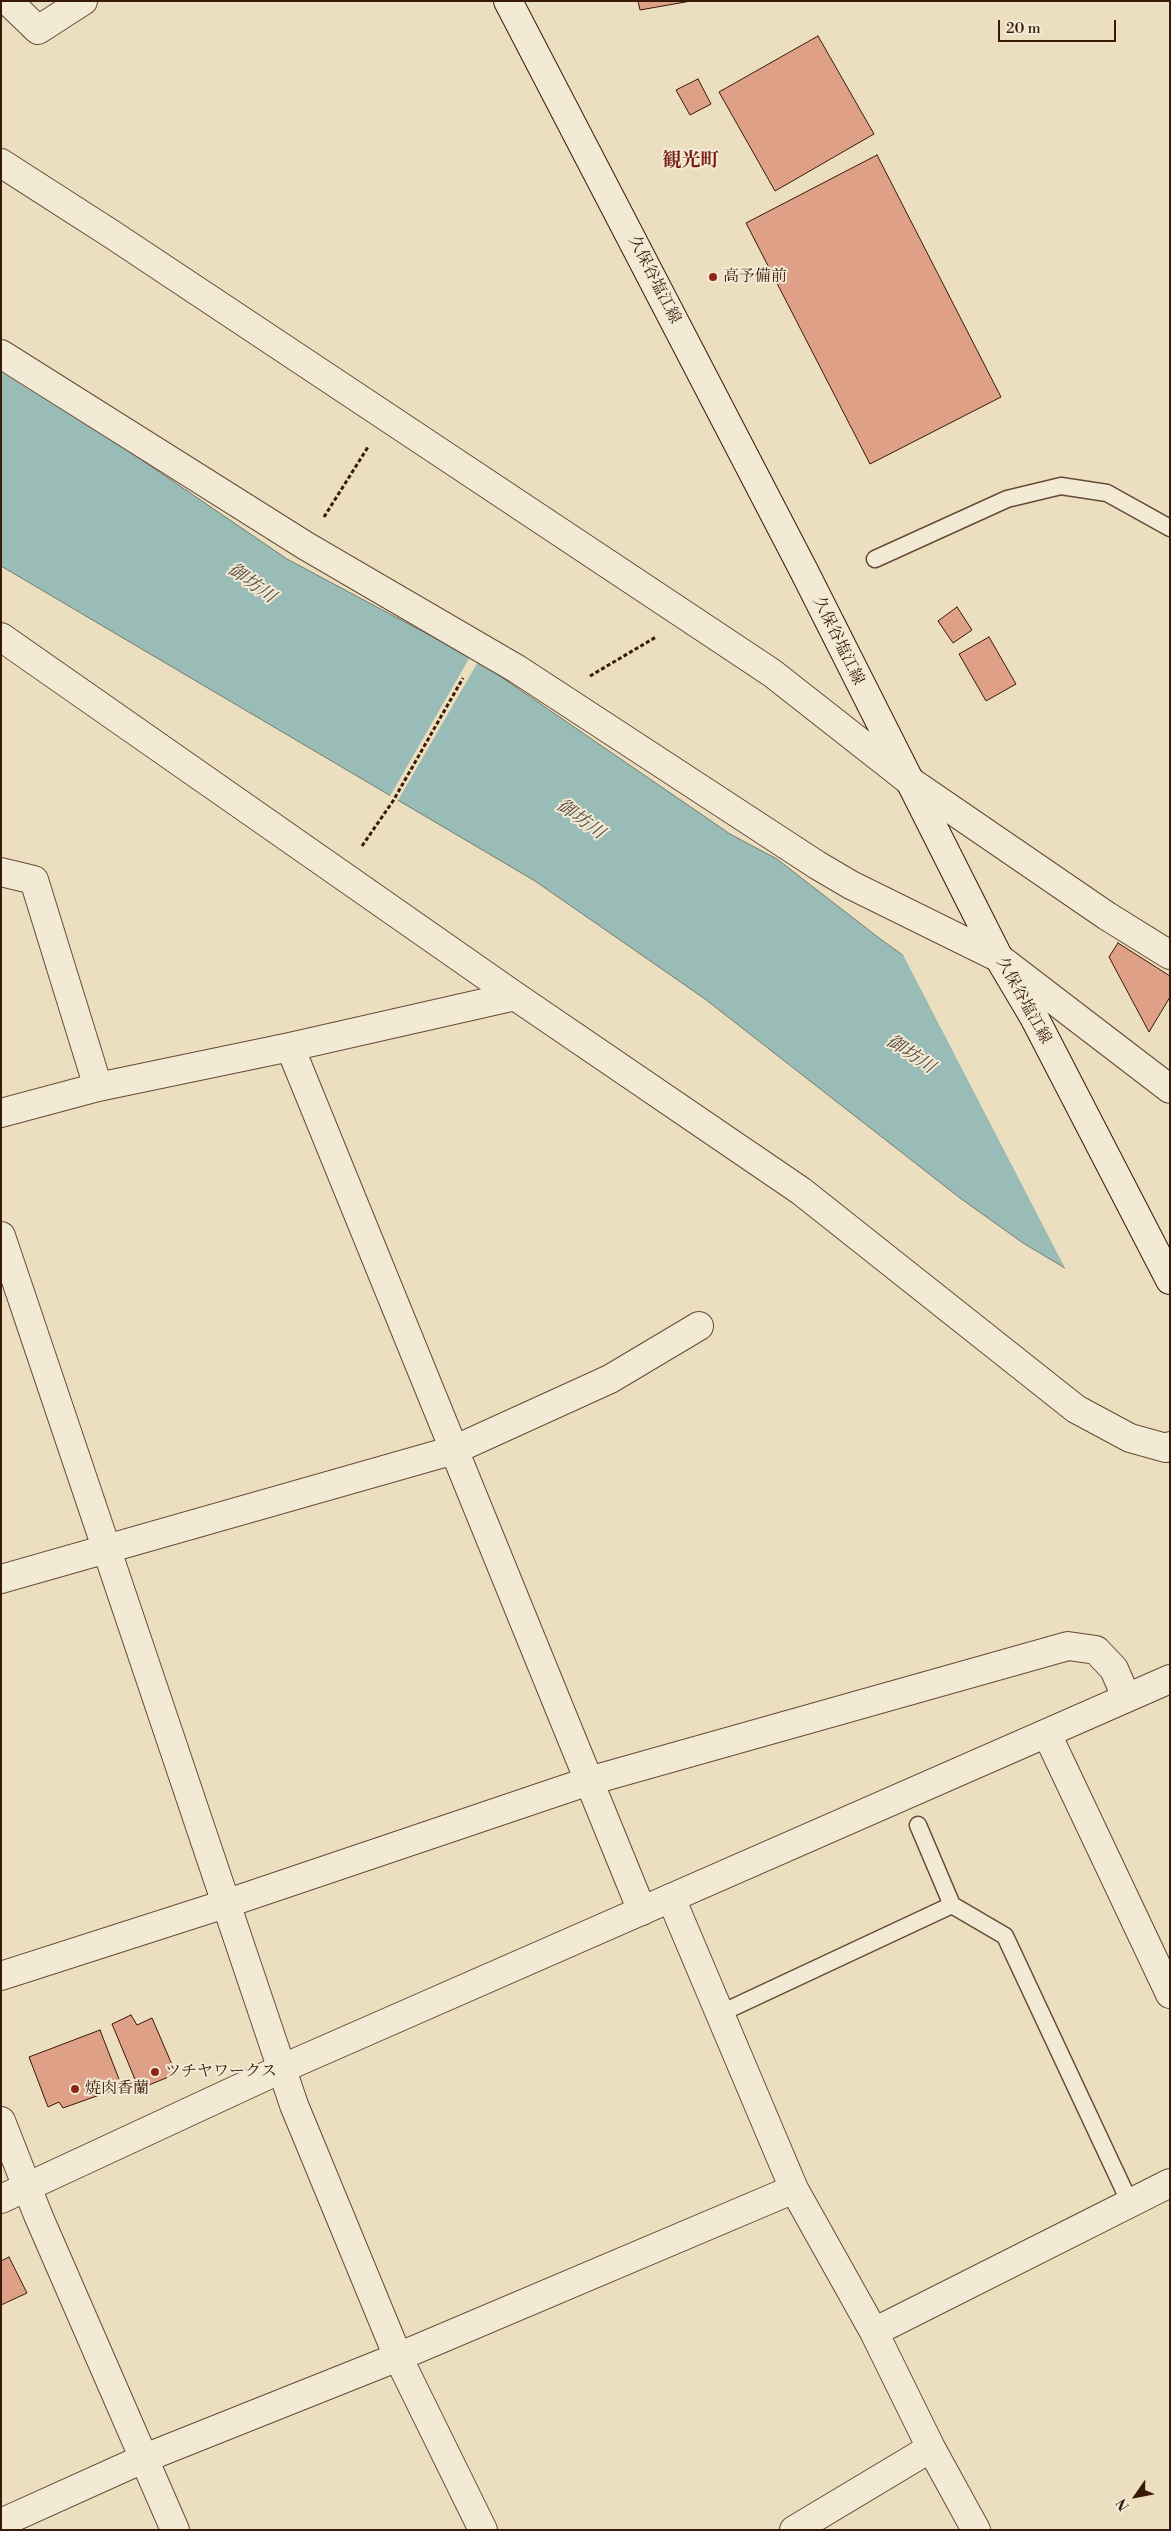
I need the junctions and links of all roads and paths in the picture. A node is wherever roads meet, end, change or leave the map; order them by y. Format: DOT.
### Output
graph roads {
  1 [pos="8,1"];
  2 [pos="83,1"];
  3 [pos="508,1"];
  4 [pos="1,163"];
  5 [pos="1,354"];
  6 [pos="387,417"];
  7 [pos="1170,528"];
  8 [pos="306,546"];
  9 [pos="875,559"];
  10 [pos="693,621"];
  11 [pos="1,637"];
  12 [pos="465,674"];
  13 [pos="555,696"];
  14 [pos="907,778"];
  15 [pos="1,872"];
  16 [pos="343,874"];
  17 [pos="1170,955"];
  18 [pos="999,958"];
  19 [pos="515,996"];
  20 [pos="290,1047"];
  21 [pos="98,1087"];
  22 [pos="1170,1089"];
  23 [pos="1,1114"];
  24 [pos="1,1236"];
  25 [pos="1170,1280"];
  26 [pos="699,1326"];
  27 [pos="1170,1446"];
  28 [pos="454,1450"];
  29 [pos="106,1549"];
  30 [pos="1,1579"];
  31 [pos="1170,1679"];
  32 [pos="1126,1697"];
  33 [pos="1047,1734"];
  34 [pos="589,1781"];
  35 [pos="918,1825"];
  36 [pos="671,1898"];
  37 [pos="225,1904"];
  38 [pos="952,1905"];
  39 [pos="642,1910"];
  40 [pos="1,1976"];
  41 [pos="1170,1994"];
  42 [pos="719,2014"];
  43 [pos="281,2070"];
  44 [pos="1,2121"];
  45 [pos="1170,2183"];
  46 [pos="28,2187"];
  47 [pos="794,2189"];
  48 [pos="1,2199"];
  49 [pos="1130,2203"];
  50 [pos="874,2332"];
  51 [pos="398,2357"];
  52 [pos="931,2448"];
  53 [pos="145,2458"];
  54 [pos="1,2523"];
  55 [pos="175,2530"];
  56 [pos="483,2530"];
  57 [pos="794,2530"];
  58 [pos="976,2530"];
  1 -- 2 [label="street"];
  3 -- 14 [label="street, 久保谷塩江線"];
  4 -- 6 [label="street"];
  5 -- 8 [label="street"];
  6 -- 8 [label="path"];
  6 -- 10 [label="street"];
  7 -- 9 [label="lane"];
  8 -- 13 [label="street"];
  10 -- 13 [label="path"];
  10 -- 14 [label="street"];
  11 -- 16 [label="street"];
  12 -- 16 [label="path"];
  13 -- 18 [label="street"];
  14 -- 17 [label="street"];
  14 -- 18 [label="street, 久保谷塩江線"];
  15 -- 21 [label="street"];
  16 -- 19 [label="street"];
  18 -- 22 [label="street"];
  18 -- 25 [label="street, 久保谷塩江線"];
  19 -- 20 [label="street"];
  19 -- 27 [label="street"];
  20 -- 21 [label="street"];
  20 -- 28 [label="street"];
  21 -- 23 [label="street"];
  24 -- 29 [label="street"];
  26 -- 28 [label="street"];
  28 -- 29 [label="street"];
  28 -- 34 [label="street"];
  29 -- 30 [label="street"];
  29 -- 37 [label="street"];
  31 -- 32 [label="street"];
  32 -- 33 [label="street"];
  32 -- 34 [label="street"];
  33 -- 36 [label="street"];
  33 -- 41 [label="street"];
  34 -- 37 [label="street"];
  34 -- 39 [label="street"];
  35 -- 38 [label="lane"];
  36 -- 39 [label="street"];
  36 -- 42 [label="street"];
  37 -- 40 [label="street"];
  37 -- 43 [label="street"];
  38 -- 42 [label="lane"];
  38 -- 49 [label="lane"];
  39 -- 43 [label="street"];
  42 -- 47 [label="street"];
  43 -- 46 [label="street"];
  43 -- 51 [label="street"];
  44 -- 46 [label="street"];
  45 -- 49 [label="street"];
  46 -- 48 [label="street"];
  46 -- 53 [label="street"];
  47 -- 50 [label="street"];
  47 -- 51 [label="street"];
  49 -- 50 [label="street"];
  50 -- 52 [label="street"];
  51 -- 53 [label="street"];
  51 -- 56 [label="street"];
  52 -- 57 [label="street"];
  52 -- 58 [label="street"];
  53 -- 54 [label="street"];
  53 -- 55 [label="street"];
}
